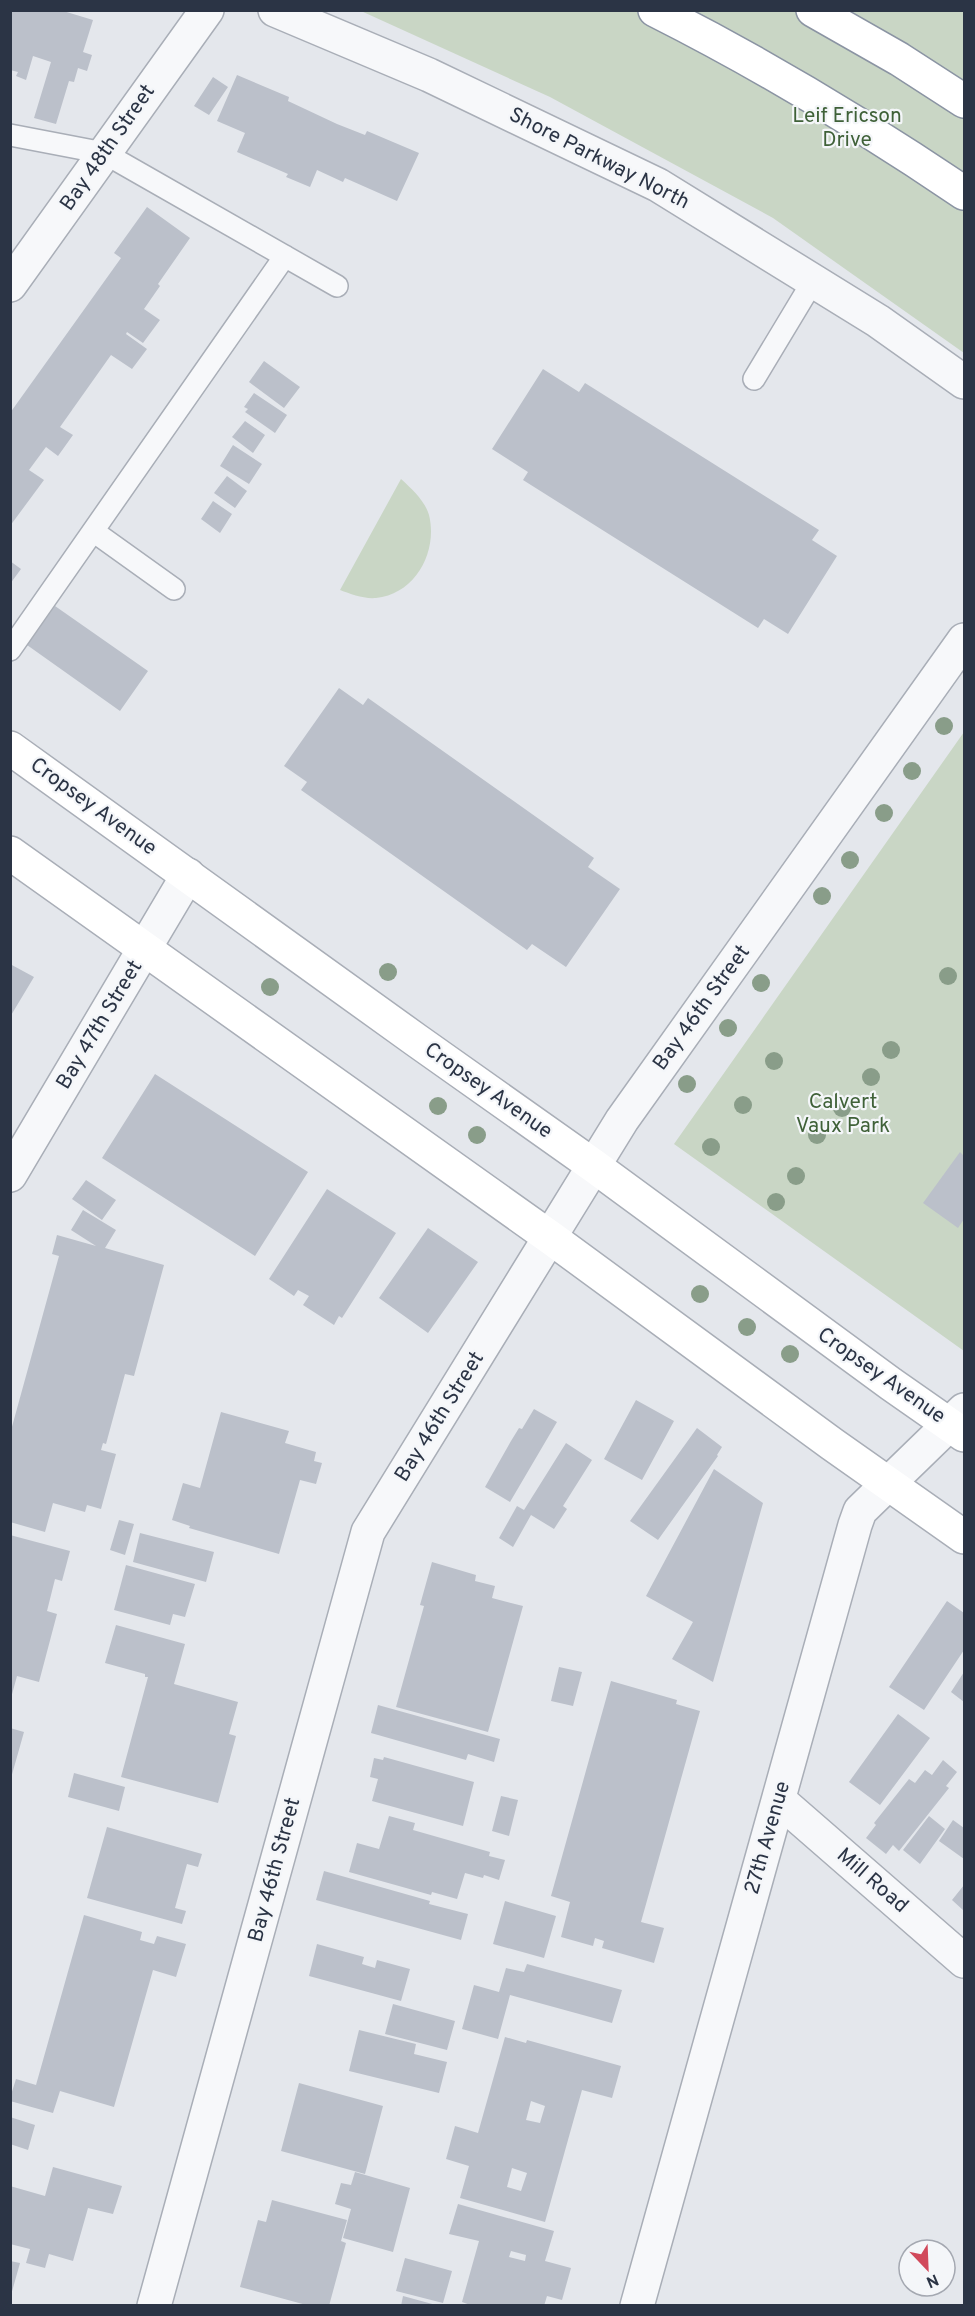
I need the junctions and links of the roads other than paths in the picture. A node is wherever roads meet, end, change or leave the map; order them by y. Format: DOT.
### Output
graph roads {
  1 [pos="207,10"];
  2 [pos="275,10"];
  3 [pos="655,10"];
  4 [pos="813,10"];
  5 [pos="964,101"];
  6 [pos="10,135"];
  7 [pos="104,153"];
  8 [pos="964,193"];
  9 [pos="285,256"];
  10 [pos="813,281"];
  11 [pos="10,285"];
  12 [pos="337,286"];
  13 [pos="754,378"];
  14 [pos="964,382"];
  15 [pos="93,531"];
  16 [pos="174,589"];
  17 [pos="964,640"];
  18 [pos="10,650"];
  19 [pos="10,748"];
  20 [pos="10,853"];
  21 [pos="189,875"];
  22 [pos="145,949"];
  23 [pos="594,1166"];
  24 [pos="10,1175"];
  25 [pos="551,1238"];
  26 [pos="959,1423"];
  27 [pos="888,1483"];
  28 [pos="964,1537"];
  29 [pos="779,1800"];
  30 [pos="964,1961"];
  31 [pos="154,2306"];
  32 [pos="637,2306"];
  1 -- 7 [label="street, Bay 48th Street"];
  2 -- 10 [label="street, Shore Parkway North"];
  3 -- 8 [label="main road"];
  4 -- 5 [label="main road"];
  6 -- 7 [label="lane"];
  7 -- 9 [label="lane"];
  7 -- 11 [label="street, Bay 48th Street"];
  9 -- 12 [label="lane"];
  9 -- 15 [label="lane"];
  10 -- 13 [label="lane"];
  10 -- 14 [label="street, Shore Parkway North"];
  15 -- 16 [label="lane"];
  15 -- 18 [label="lane"];
  17 -- 23 [label="street, Bay 46th Street"];
  19 -- 21 [label="main road, Cropsey Avenue"];
  20 -- 22 [label="main road"];
  21 -- 22 [label="street, Bay 47th Street"];
  21 -- 23 [label="main road, Cropsey Avenue"];
  22 -- 24 [label="street, Bay 47th Street"];
  22 -- 25 [label="main road"];
  23 -- 25 [label="street, Bay 46th Street"];
  23 -- 26 [label="main road, Cropsey Avenue"];
  25 -- 27 [label="main road"];
  25 -- 31 [label="street, Bay 46th Street"];
  26 -- 27 [label="street, 27th Avenue"];
  27 -- 28 [label="main road"];
  27 -- 29 [label="street, 27th Avenue"];
  29 -- 30 [label="street, Mill Road"];
  29 -- 32 [label="street, 27th Avenue"];
}
